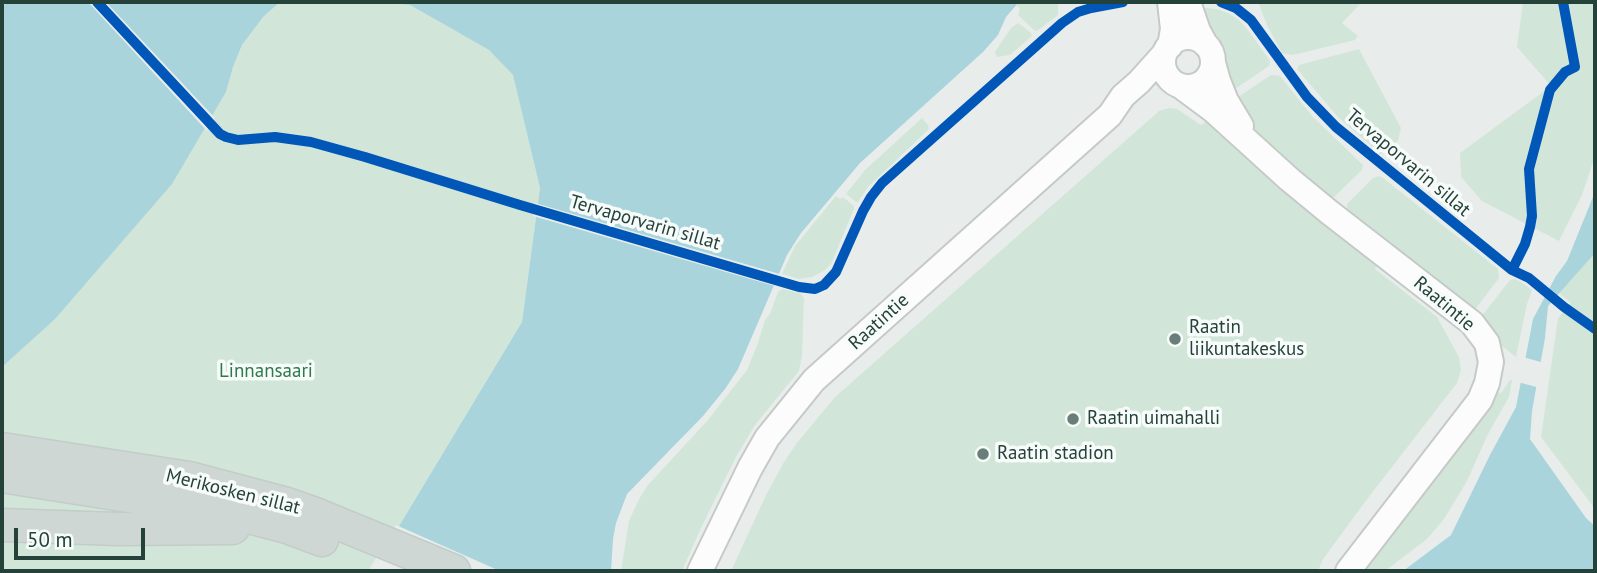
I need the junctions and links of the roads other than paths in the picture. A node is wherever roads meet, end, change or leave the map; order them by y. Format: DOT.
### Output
graph roads {
  1 [pos="1170,2"];
  2 [pos="1188,2"];
  3 [pos="1167,49"];
  4 [pos="1209,54"];
  5 [pos="1178,85"];
  6 [pos="1110,115"];
  7 [pos="1252,145"];
  8 [pos="2,449"];
  9 [pos="2,476"];
  10 [pos="12,525"];
  11 [pos="303,525"];
  12 [pos="398,571"];
  13 [pos="454,571"];
  14 [pos="700,571"];
  15 [pos="1348,571"];
  1 -- 3 [label="street"];
  2 -- 4 [label="street, Raatintie"];
  3 -- 4 [label="street"];
  3 -- 5 [label="street"];
  3 -- 6 [label="street, Raatintie"];
  4 -- 5 [label="street"];
  4 -- 7 [label="street, Raatintie"];
  5 -- 6 [label="street, Raatintie"];
  5 -- 7 [label="street, Raatintie"];
  6 -- 14 [label="street, Raatintie"];
  7 -- 15 [label="street, Raatintie"];
  8 -- 11 [label="main road, Merikosken sillat"];
  9 -- 11 [label="main road, Merikosken sillat"];
  10 -- 11 [label="main road"];
  11 -- 12 [label="main road, Merikosken sillat"];
  11 -- 13 [label="main road, Merikosken sillat"];
}
